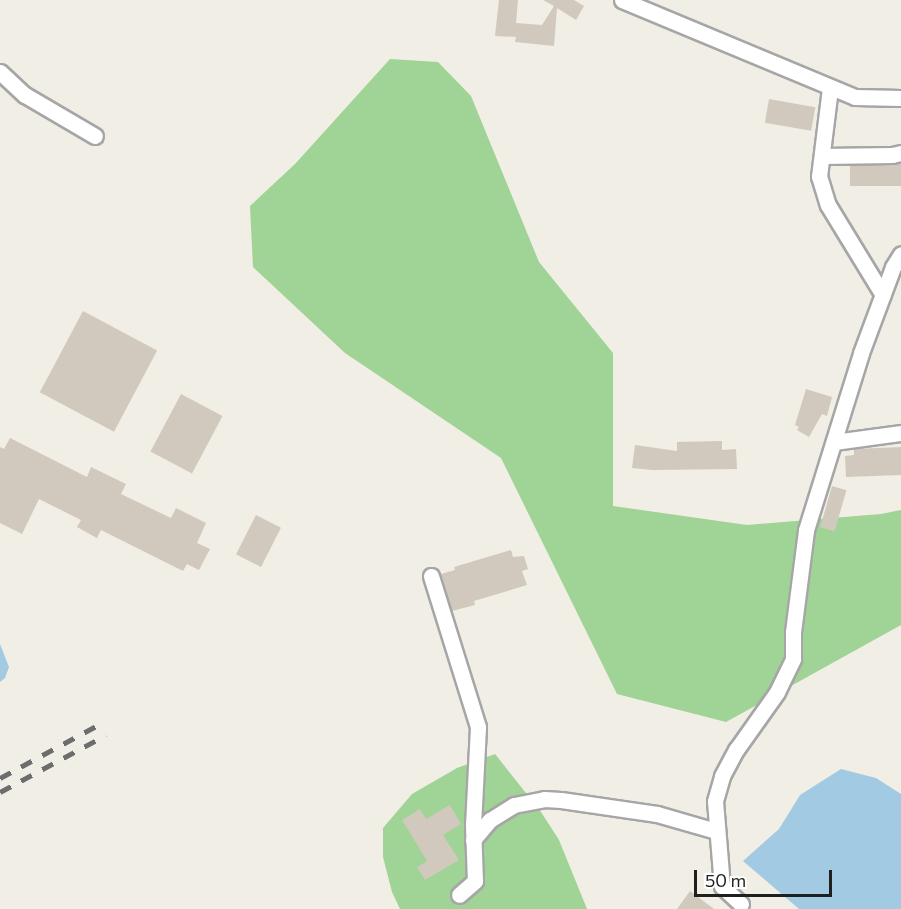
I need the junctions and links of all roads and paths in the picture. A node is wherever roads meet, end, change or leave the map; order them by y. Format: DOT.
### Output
graph roads {
  1 [pos="622,0"];
  2 [pos="0,72"];
  3 [pos="830,88"];
  4 [pos="901,98"];
  5 [pos="95,136"];
  6 [pos="901,153"];
  7 [pos="822,156"];
  8 [pos="901,254"];
  9 [pos="883,295"];
  10 [pos="901,433"];
  11 [pos="834,442"];
  12 [pos="431,576"];
  13 [pos="716,831"];
  14 [pos="473,840"];
  15 [pos="459,895"];
  16 [pos="743,907"];
  1 -- 3 [label="street"];
  2 -- 5 [label="street"];
  3 -- 4 [label="street"];
  3 -- 7 [label="street"];
  6 -- 7 [label="street"];
  7 -- 9 [label="street"];
  8 -- 9 [label="street"];
  9 -- 11 [label="street"];
  10 -- 11 [label="street"];
  11 -- 13 [label="street"];
  12 -- 14 [label="street"];
  13 -- 14 [label="street"];
  13 -- 16 [label="street"];
  14 -- 15 [label="street"];
}
